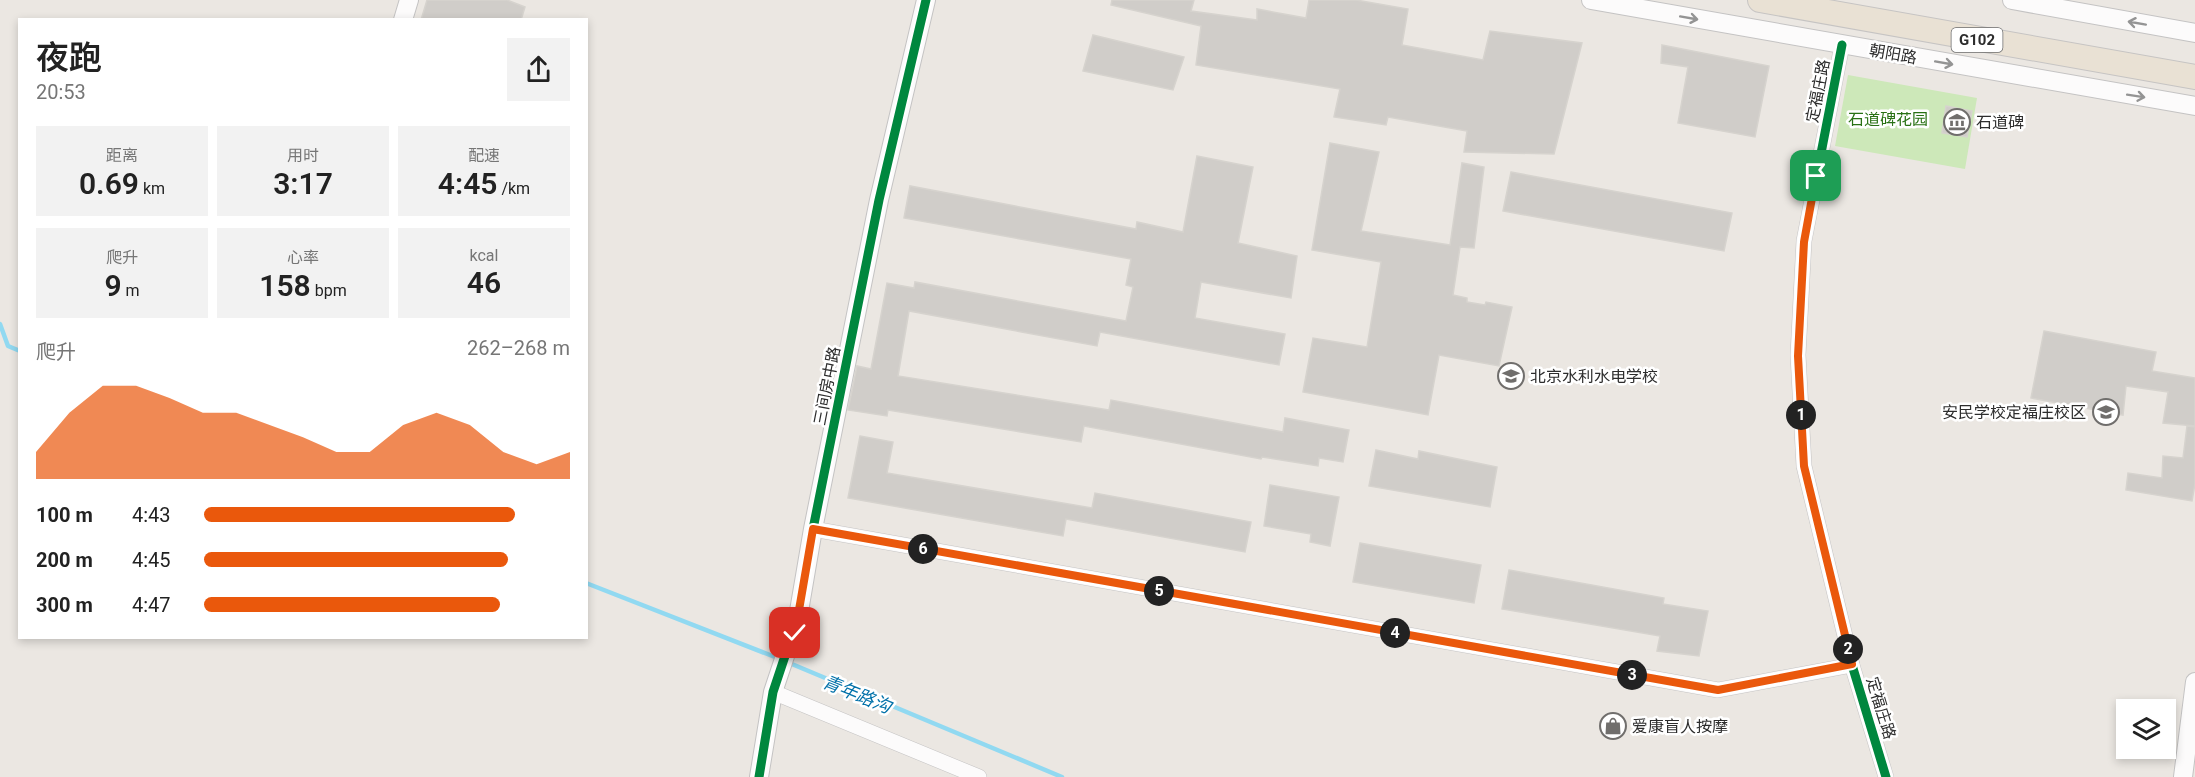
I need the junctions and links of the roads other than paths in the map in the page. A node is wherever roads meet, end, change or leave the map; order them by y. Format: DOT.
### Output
graph roads {
  1 [pos="409,0"];
  2 [pos="926,0"];
  3 [pos="1591,0"];
  4 [pos="1760,0"];
  5 [pos="1850,0"];
  6 [pos="2012,0"];
  7 [pos="1656,6"];
  8 [pos="404,18"];
  9 [pos="2195,33"];
  10 [pos="1842,45"];
  11 [pos="2195,60"];
  12 [pos="2195,77"];
  13 [pos="2195,106"];
  14 [pos="813,529"];
  15 [pos="1852,664"];
  16 [pos="2195,682"];
  17 [pos="775,687"];
  18 [pos="759,777"];
  19 [pos="979,777"];
  20 [pos="1886,777"];
  21 [pos="2184,777"];
  1 -- 8 [label="street"];
  2 -- 14 [label="street, 三间房中路"];
  3 -- 7 [label="street, 朝阳路"];
  4 -- 12 [label="highway, 朝阳路 / G102"];
  5 -- 11 [label="highway, G102"];
  9 -- 6 [label="street, one-way"];
  7 -- 10 [label="street, 朝阳路, one-way"];
  10 -- 13 [label="street, 朝阳路, one-way"];
  10 -- 15 [label="street, 定福庄路"];
  14 -- 15 [label="street"];
  14 -- 17 [label="street, 三间房中路"];
  15 -- 20 [label="street, 定福庄路"];
  16 -- 21 [label="street"];
  17 -- 18 [label="street, 三间房中路"];
  17 -- 19 [label="street"];
}
